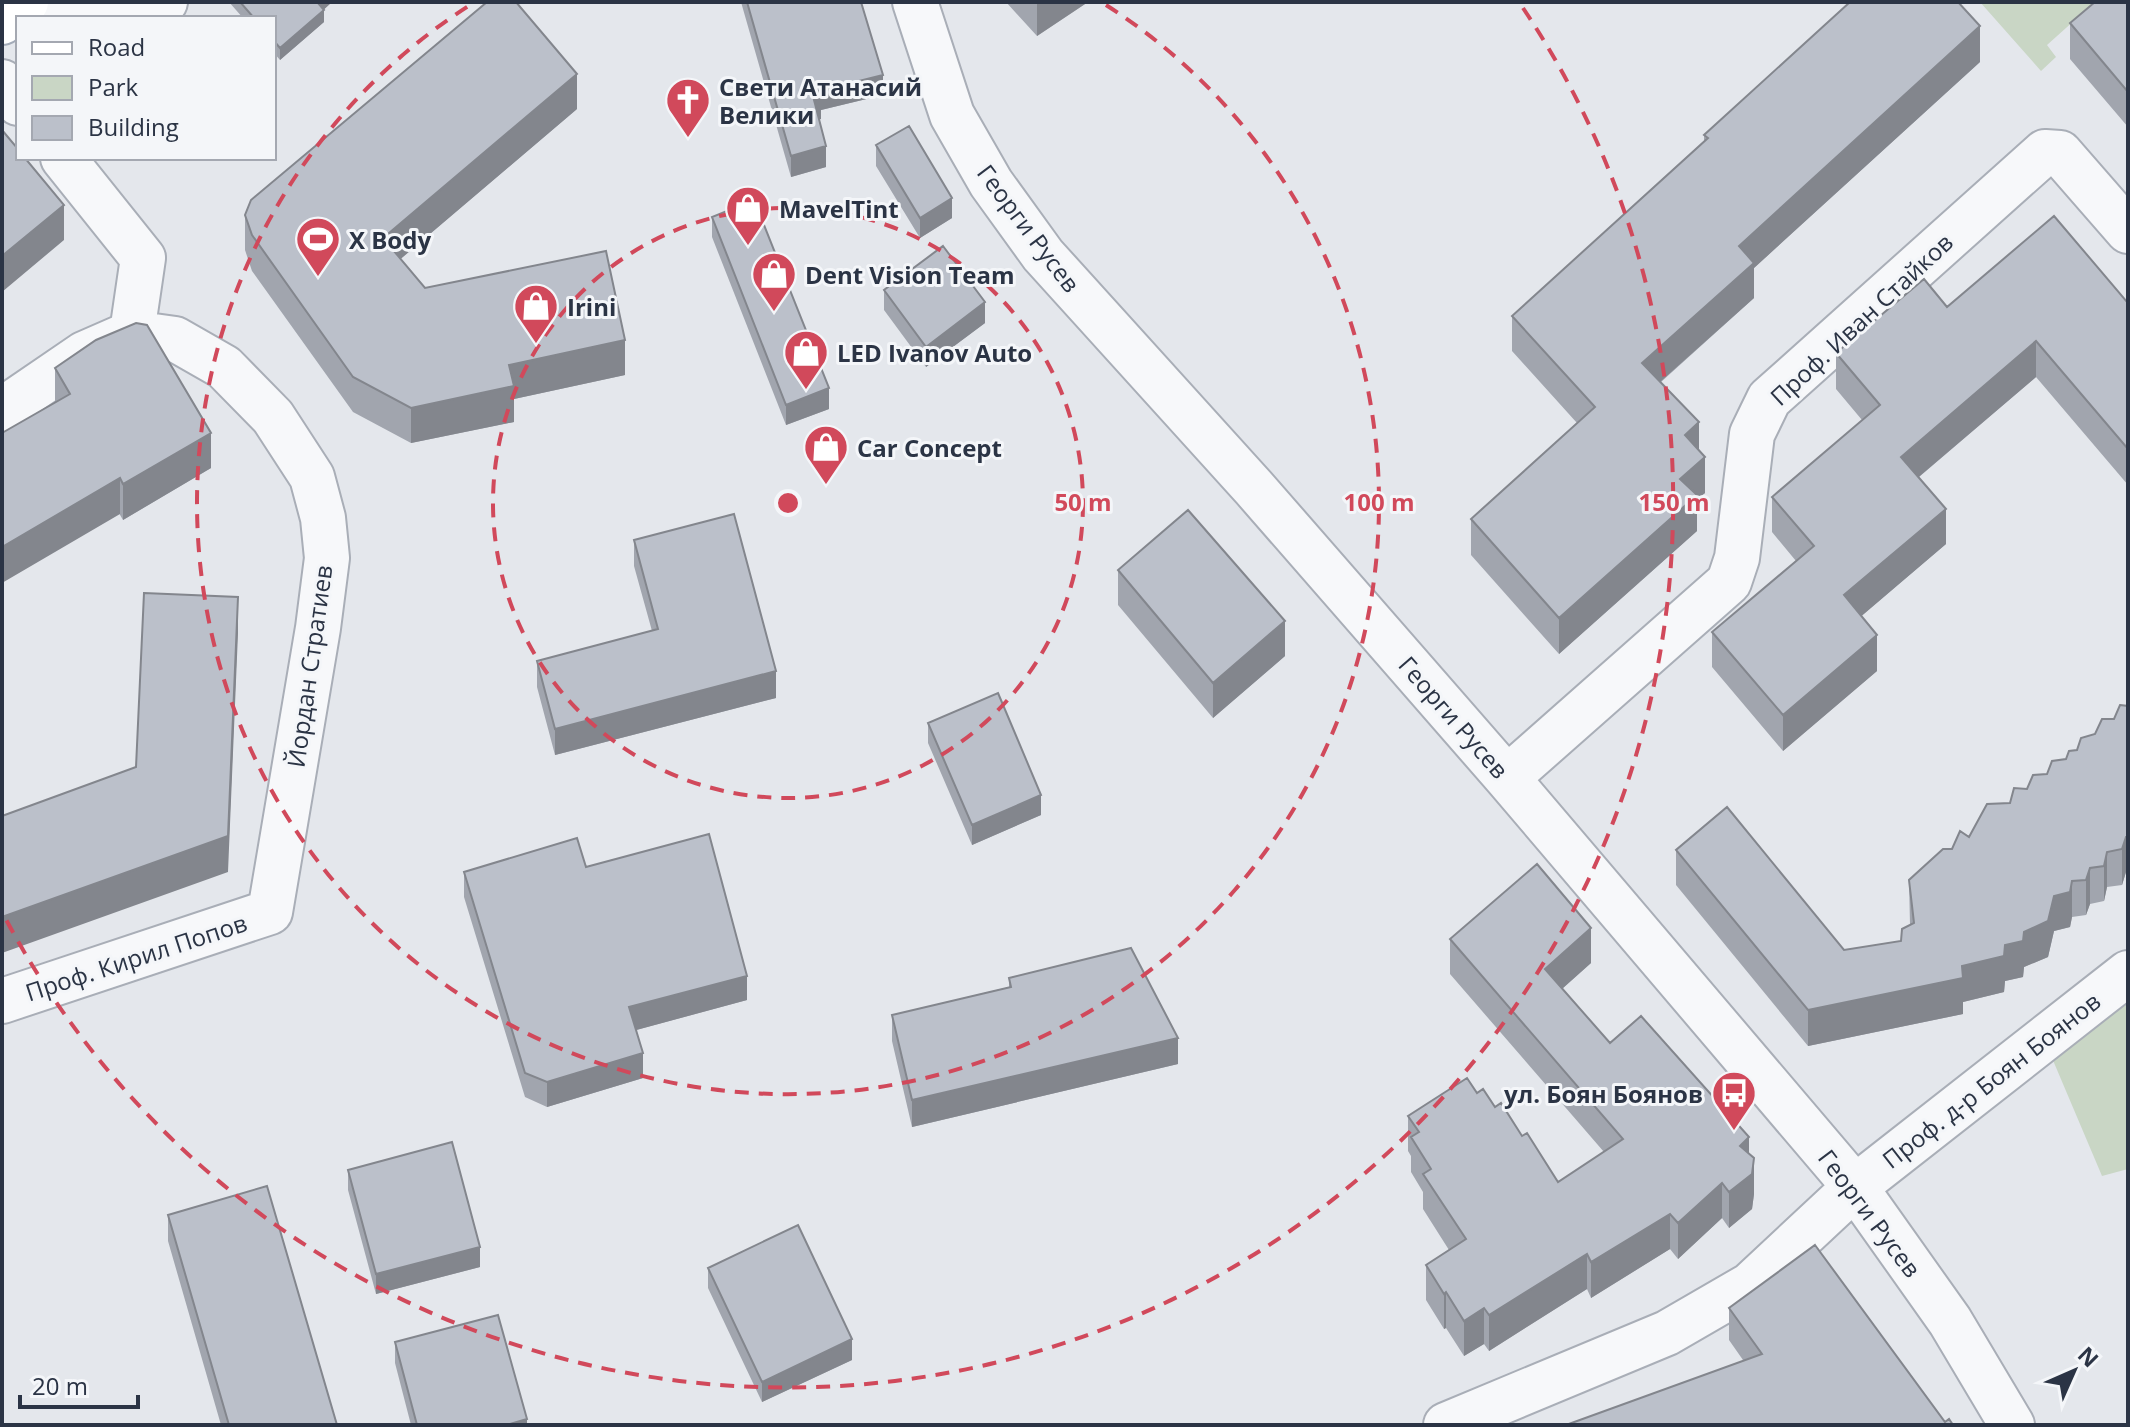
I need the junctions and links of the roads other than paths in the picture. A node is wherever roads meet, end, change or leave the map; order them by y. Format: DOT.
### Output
graph roads {
  1 [pos="165,2"];
  2 [pos="915,2"];
  3 [pos="15,11"];
  4 [pos="2,82"];
  5 [pos="16,100"];
  6 [pos="65,160"];
  7 [pos="2128,231"];
  8 [pos="132,333"];
  9 [pos="2,410"];
  10 [pos="1507,778"];
  11 [pos="270,912"];
  12 [pos="2128,973"];
  13 [pos="2,1001"];
  14 [pos="1855,1187"];
  15 [pos="1446,1425"];
  16 [pos="2012,1425"];
  1 -- 3 [label="street"];
  2 -- 10 [label="street, Георги Русев"];
  4 -- 5 [label="street"];
  6 -- 8 [label="street"];
  7 -- 10 [label="street, Проф. Иван Стайков"];
  8 -- 9 [label="street"];
  8 -- 11 [label="street, Йордан Стратиев"];
  10 -- 14 [label="street, Георги Русев"];
  11 -- 13 [label="street, Проф. Кирил Попов"];
  12 -- 14 [label="street, Проф. д-р Боян Боянов"];
  14 -- 15 [label="street, Проф. д-р Боян Боянов"];
  14 -- 16 [label="street, Георги Русев"];
}
